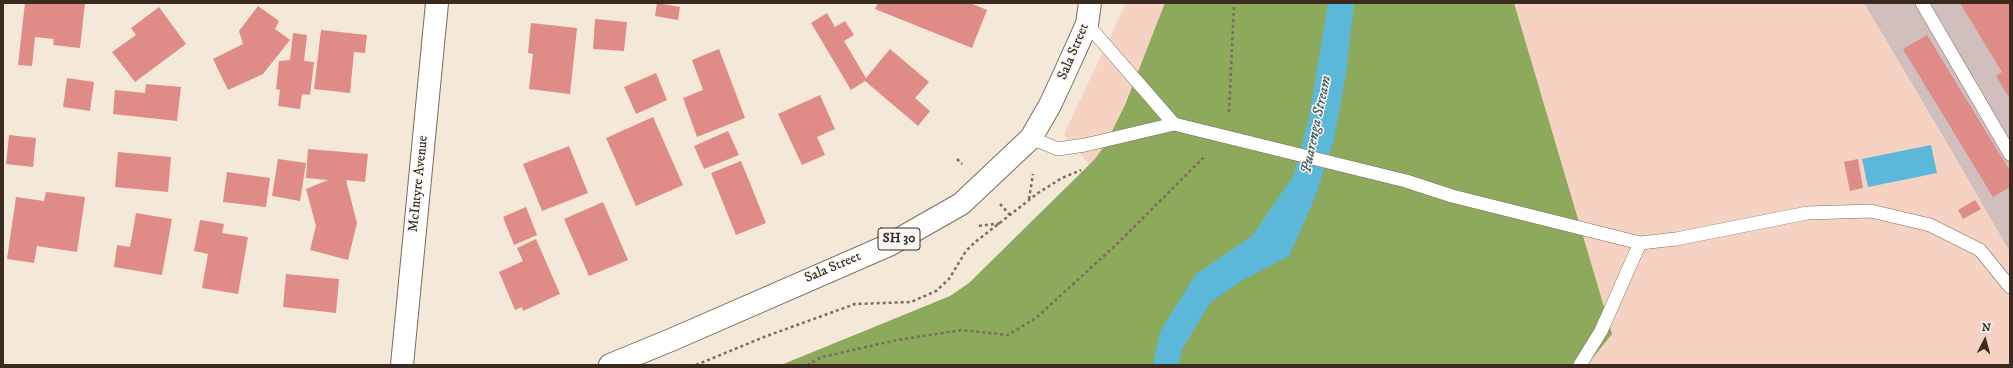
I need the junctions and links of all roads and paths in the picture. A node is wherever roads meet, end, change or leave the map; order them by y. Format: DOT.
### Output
graph roads {
  1 [pos="437,3"];
  2 [pos="1090,3"];
  3 [pos="1922,3"];
  4 [pos="1234,6"];
  5 [pos="1086,24"];
  6 [pos="1229,112"];
  7 [pos="1174,124"];
  8 [pos="1227,136"];
  9 [pos="1031,138"];
  10 [pos="2010,154"];
  11 [pos="1087,167"];
  12 [pos="1033,175"];
  13 [pos="1029,200"];
  14 [pos="997,201"];
  15 [pos="1011,216"];
  16 [pos="1002,223"];
  17 [pos="977,226"];
  18 [pos="1640,243"];
  19 [pos="2010,287"];
  20 [pos="402,365"];
  21 [pos="610,365"];
  22 [pos="696,365"];
  23 [pos="807,365"];
  24 [pos="1580,365"];
  1 -- 20 [label="main road, McIntyre Avenue"];
  2 -- 5 [label="main road, Sala Street / SH 30"];
  3 -- 10 [label="lane"];
  4 -- 6 [label="path"];
  5 -- 7 [label="lane"];
  5 -- 9 [label="main road, Sala Street / SH 30"];
  7 -- 8 [label="lane"];
  7 -- 9 [label="lane"];
  8 -- 18 [label="lane"];
  8 -- 23 [label="path"];
  9 -- 21 [label="main road, Sala Street / SH 30"];
  11 -- 13 [label="path"];
  12 -- 13 [label="path"];
  13 -- 15 [label="path"];
  14 -- 15 [label="path"];
  15 -- 16 [label="path"];
  16 -- 17 [label="path"];
  16 -- 22 [label="path"];
  18 -- 19 [label="lane"];
  18 -- 24 [label="lane"];
}
